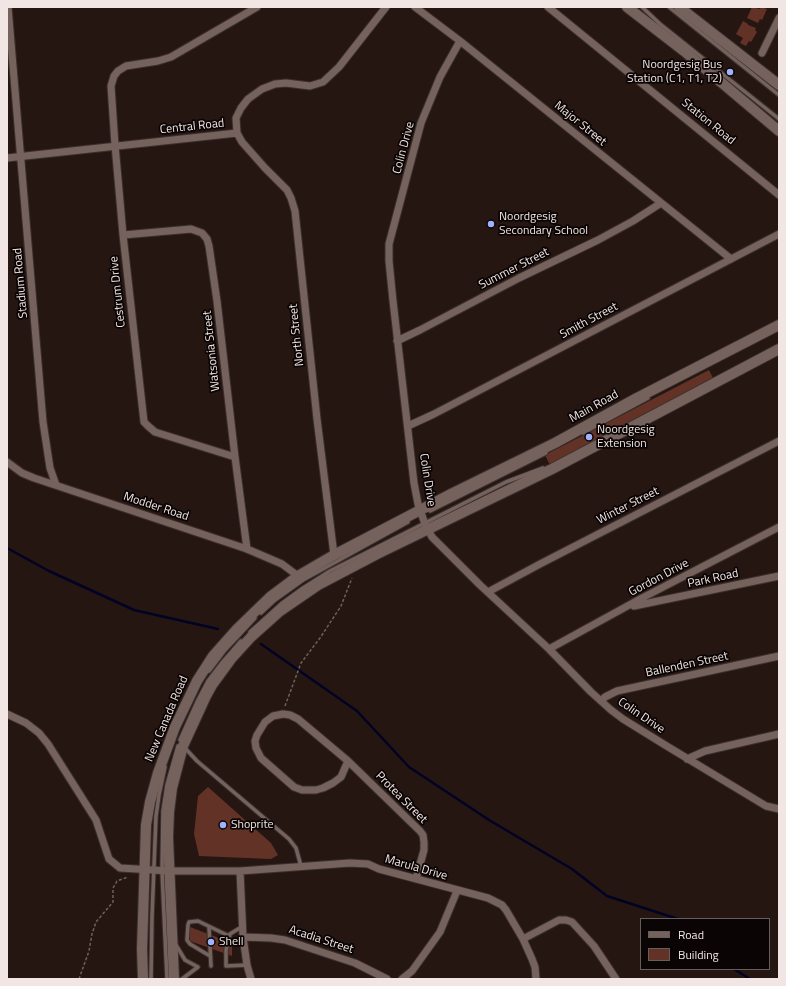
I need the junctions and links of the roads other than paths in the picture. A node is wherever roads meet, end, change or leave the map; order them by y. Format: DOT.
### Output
graph roads {
  1 [pos="8,7"];
  2 [pos="257,7"];
  3 [pos="386,7"];
  4 [pos="415,7"];
  5 [pos="548,7"];
  6 [pos="628,7"];
  7 [pos="642,7"];
  8 [pos="669,7"];
  9 [pos="679,7"];
  10 [pos="779,18"];
  11 [pos="460,41"];
  12 [pos="762,53"];
  13 [pos="779,85"];
  14 [pos="779,95"];
  15 [pos="779,119"];
  16 [pos="779,131"];
  17 [pos="237,133"];
  18 [pos="115,145"];
  19 [pos="21,156"];
  20 [pos="7,158"];
  21 [pos="779,195"];
  22 [pos="661,204"];
  23 [pos="779,234"];
  24 [pos="123,235"];
  25 [pos="731,259"];
  26 [pos="779,325"];
  27 [pos="779,330"];
  28 [pos="397,340"];
  29 [pos="779,345"];
  30 [pos="779,349"];
  31 [pos="675,384"];
  32 [pos="654,395"];
  33 [pos="408,426"];
  34 [pos="579,436"];
  35 [pos="779,441"];
  36 [pos="551,450"];
  37 [pos="235,457"];
  38 [pos="7,462"];
  39 [pos="56,485"];
  40 [pos="421,512"];
  41 [pos="426,527"];
  42 [pos="779,527"];
  43 [pos="247,549"];
  44 [pos="334,555"];
  45 [pos="298,576"];
  46 [pos="779,576"];
  47 [pos="488,592"];
  48 [pos="627,607"];
  49 [pos="549,649"];
  50 [pos="779,656"];
  51 [pos="601,701"];
  52 [pos="7,714"];
  53 [pos="180,727"];
  54 [pos="178,733"];
  55 [pos="779,734"];
  56 [pos="184,746"];
  57 [pos="688,758"];
  58 [pos="348,761"];
  59 [pos="779,810"];
  60 [pos="302,867"];
  61 [pos="150,870"];
  62 [pos="166,871"];
  63 [pos="240,871"];
  64 [pos="416,879"];
  65 [pos="457,890"];
  66 [pos="243,925"];
  67 [pos="209,927"];
  68 [pos="229,936"];
  69 [pos="243,937"];
  70 [pos="172,939"];
  71 [pos="523,939"];
  72 [pos="210,956"];
  73 [pos="247,965"];
  74 [pos="211,966"];
  75 [pos="143,979"];
  76 [pos="151,979"];
  77 [pos="166,979"];
  78 [pos="174,979"];
  79 [pos="182,979"];
  80 [pos="251,979"];
  81 [pos="387,979"];
  82 [pos="402,979"];
  83 [pos="536,979"];
  84 [pos="616,979"];
  1 -- 19 [label="street, Stadium Road"];
  2 -- 18 [label="street"];
  3 -- 17 [label="street, Central Road"];
  4 -- 11 [label="street, Major Street"];
  5 -- 21 [label="street, Station Road"];
  6 -- 16 [label="main road"];
  7 -- 15 [label="lane"];
  8 -- 14 [label="lane"];
  9 -- 13 [label="main road"];
  10 -- 12 [label="street"];
  11 -- 22 [label="street, Major Street"];
  11 -- 28 [label="street, Colin Drive"];
  17 -- 18 [label="street, Central Road"];
  17 -- 44 [label="street, North Street"];
  18 -- 19 [label="street, Central Road"];
  18 -- 24 [label="street, Cestrum Drive"];
  19 -- 20 [label="street, Central Road"];
  19 -- 39 [label="street, Stadium Road"];
  22 -- 25 [label="street, Major Street"];
  22 -- 28 [label="street, Summer Street"];
  23 -- 25 [label="street, Smith Street"];
  24 -- 37 [label="street, Cestrum Drive"];
  24 -- 37 [label="street, Watsonia Street"];
  25 -- 33 [label="street, Smith Street"];
  26 -- 40 [label="main road, Main Road"];
  27 -- 31 [label="lane"];
  28 -- 33 [label="street, Colin Drive"];
  29 -- 41 [label="lane"];
  30 -- 41 [label="main road"];
  32 -- 34 [label="lane, Main Road"];
  33 -- 40 [label="street, Colin Drive"];
  35 -- 47 [label="street, Winter Street"];
  36 -- 40 [label="lane"];
  37 -- 43 [label="street, Watsonia Street"];
  38 -- 39 [label="street, Modder Road"];
  39 -- 43 [label="street, Modder Road"];
  40 -- 41 [label="street, Colin Drive"];
  40 -- 44 [label="main road, New Canada Road"];
  40 -- 53 [label="lane, New Canada Road"];
  41 -- 47 [label="street, Colin Drive"];
  41 -- 56 [label="main road, New Canada Road"];
  41 -- 62 [label="lane, New Canada Road"];
  42 -- 48 [label="street, Gordon Drive"];
  43 -- 45 [label="street, Modder Road"];
  44 -- 45 [label="main road, New Canada Road"];
  45 -- 61 [label="main road, New Canada Road"];
  46 -- 48 [label="street, Park Road"];
  47 -- 49 [label="street, Colin Drive"];
  48 -- 49 [label="street, Gordon Drive"];
  49 -- 51 [label="street, Colin Drive"];
  50 -- 51 [label="street, Ballenden Street"];
  51 -- 57 [label="street, Colin Drive"];
  52 -- 61 [label="street, Marula Drive"];
  54 -- 61 [label="lane, New Canada Road"];
  55 -- 57 [label="street"];
  56 -- 60 [label="lane"];
  56 -- 62 [label="main road, New Canada Road"];
  57 -- 59 [label="street, Colin Drive"];
  58 -- 58 [label="street, Protea Street"];
  58 -- 64 [label="street, Protea Street"];
  60 -- 63 [label="street, Marula Drive"];
  60 -- 64 [label="street, Marula Drive"];
  61 -- 62 [label="street, Marula Drive"];
  61 -- 75 [label="main road, New Canada Road"];
  61 -- 76 [label="lane, New Canada Road"];
  62 -- 63 [label="street, Marula Drive"];
  62 -- 70 [label="main road, New Canada Road"];
  62 -- 77 [label="lane, New Canada Road"];
  63 -- 66 [label="street"];
  64 -- 65 [label="street, Marula Drive"];
  65 -- 71 [label="street, Marula Drive"];
  65 -- 82 [label="street"];
  66 -- 68 [label="lane"];
  66 -- 69 [label="street"];
  67 -- 68 [label="lane"];
  67 -- 72 [label="lane"];
  67 -- 72 [label="lane"];
  68 -- 73 [label="lane"];
  69 -- 73 [label="street"];
  69 -- 81 [label="street, Acadia Street"];
  70 -- 78 [label="main road, New Canada Road"];
  70 -- 79 [label="lane"];
  71 -- 83 [label="street, Marula Drive"];
  71 -- 84 [label="street"];
  72 -- 74 [label="lane"];
  73 -- 80 [label="street"];
}
